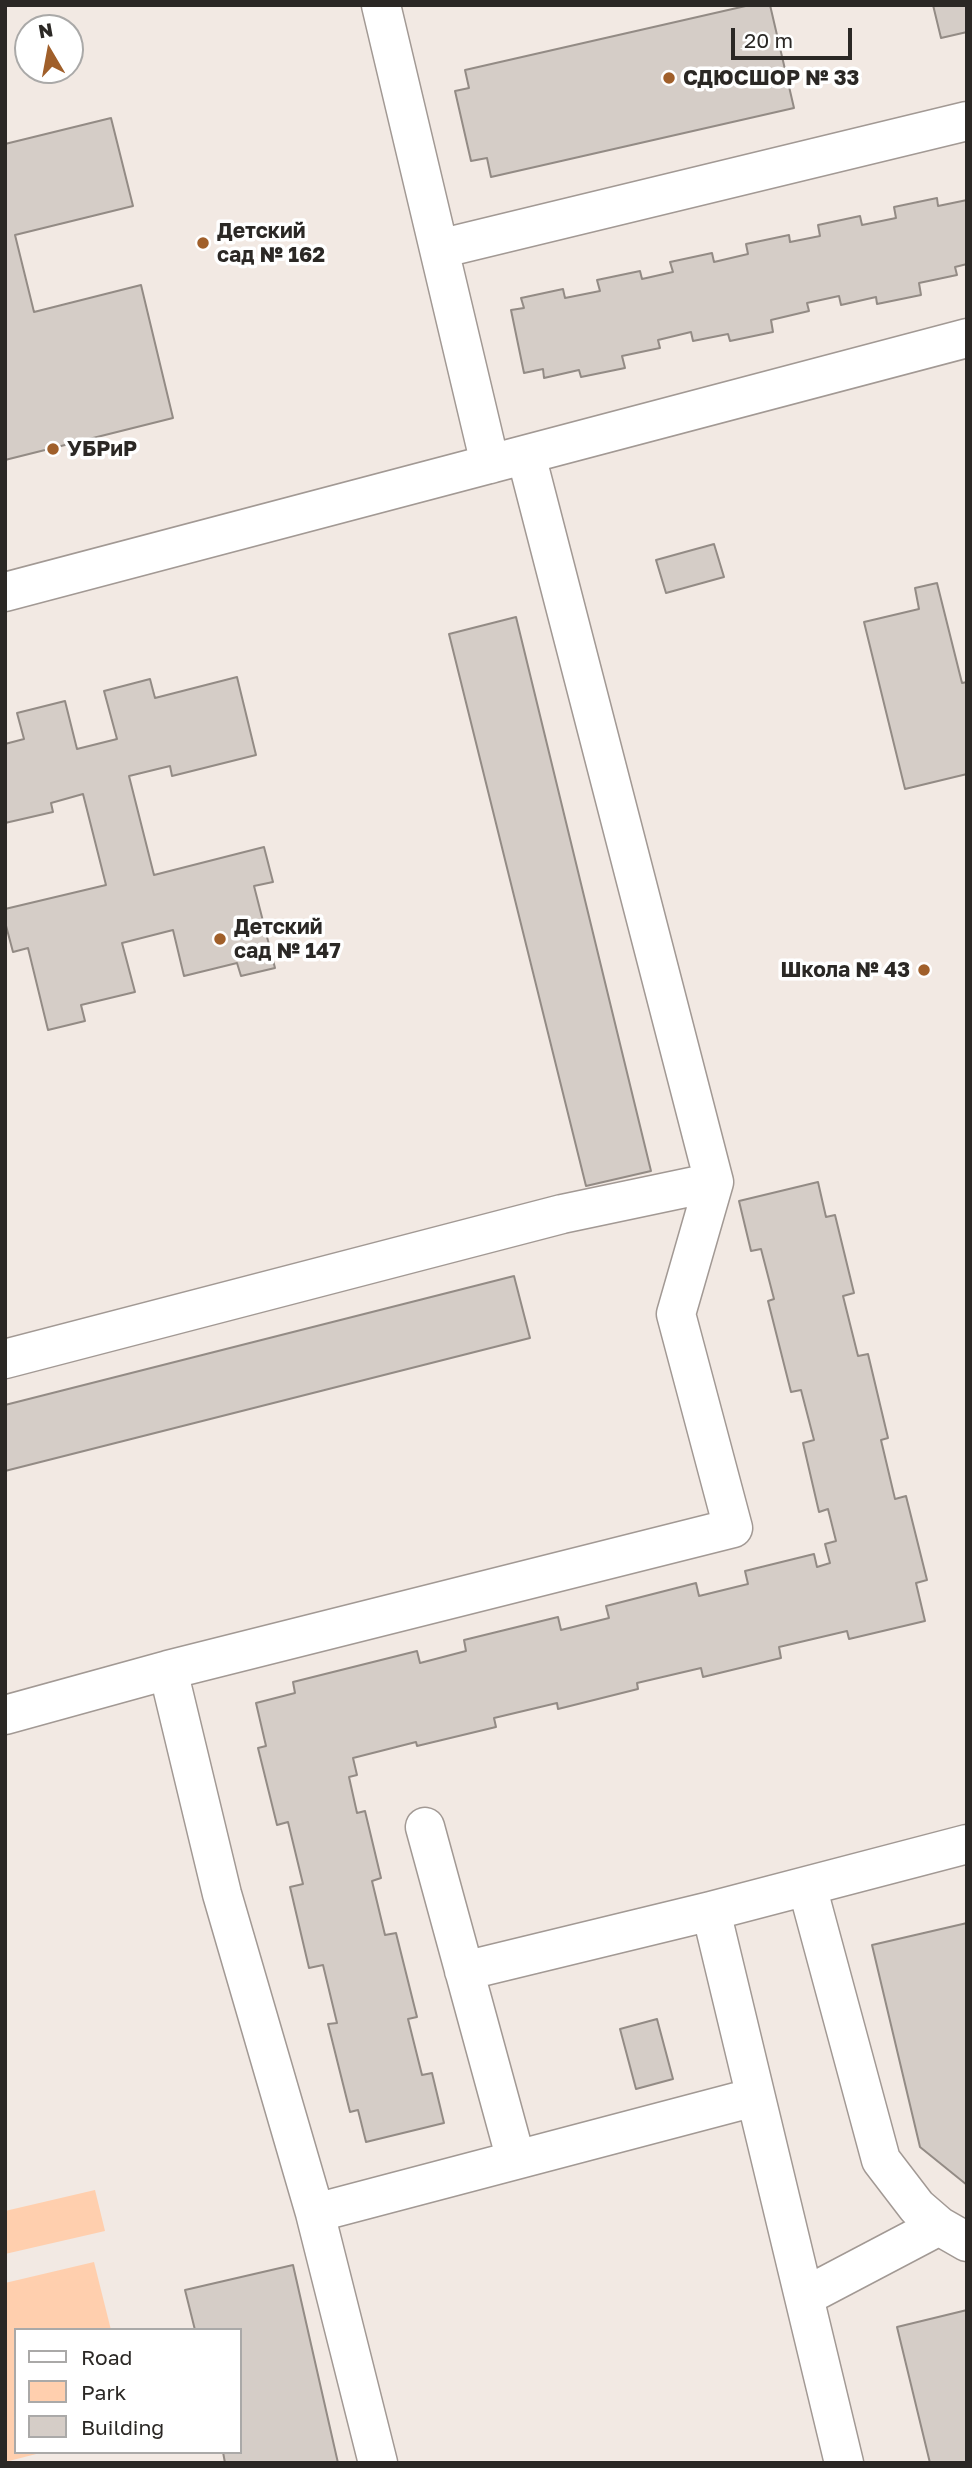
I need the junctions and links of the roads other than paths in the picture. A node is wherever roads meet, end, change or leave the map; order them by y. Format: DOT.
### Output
graph roads {
  1 [pos="381,5"];
  2 [pos="967,121"];
  3 [pos="439,249"];
  4 [pos="967,338"];
  5 [pos="526,455"];
  6 [pos="490,464"];
  7 [pos="5,592"];
  8 [pos="713,1182"];
  9 [pos="5,1359"];
  10 [pos="168,1670"];
  11 [pos="5,1715"];
  12 [pos="425,1827"];
  13 [pos="967,1844"];
  14 [pos="807,1886"];
  15 [pos="711,1911"];
  16 [pos="464,1971"];
  17 [pos="755,2097"];
  18 [pos="516,2160"];
  19 [pos="315,2213"];
  20 [pos="953,2234"];
  21 [pos="804,2297"];
  22 [pos="378,2463"];
  23 [pos="844,2463"];
  1 -- 3 [label="lane"];
  2 -- 3 [label="lane"];
  3 -- 6 [label="lane"];
  4 -- 5 [label="lane"];
  5 -- 6 [label="lane"];
  5 -- 8 [label="lane"];
  6 -- 7 [label="lane"];
  8 -- 9 [label="lane"];
  8 -- 10 [label="lane"];
  10 -- 11 [label="lane"];
  10 -- 19 [label="lane"];
  12 -- 16 [label="lane"];
  13 -- 14 [label="lane"];
  14 -- 15 [label="lane"];
  14 -- 20 [label="lane"];
  15 -- 16 [label="lane"];
  15 -- 17 [label="lane"];
  16 -- 18 [label="lane"];
  17 -- 18 [label="lane"];
  17 -- 21 [label="lane"];
  18 -- 19 [label="lane"];
  19 -- 22 [label="lane"];
  20 -- 21 [label="lane"];
  21 -- 23 [label="lane"];
}
